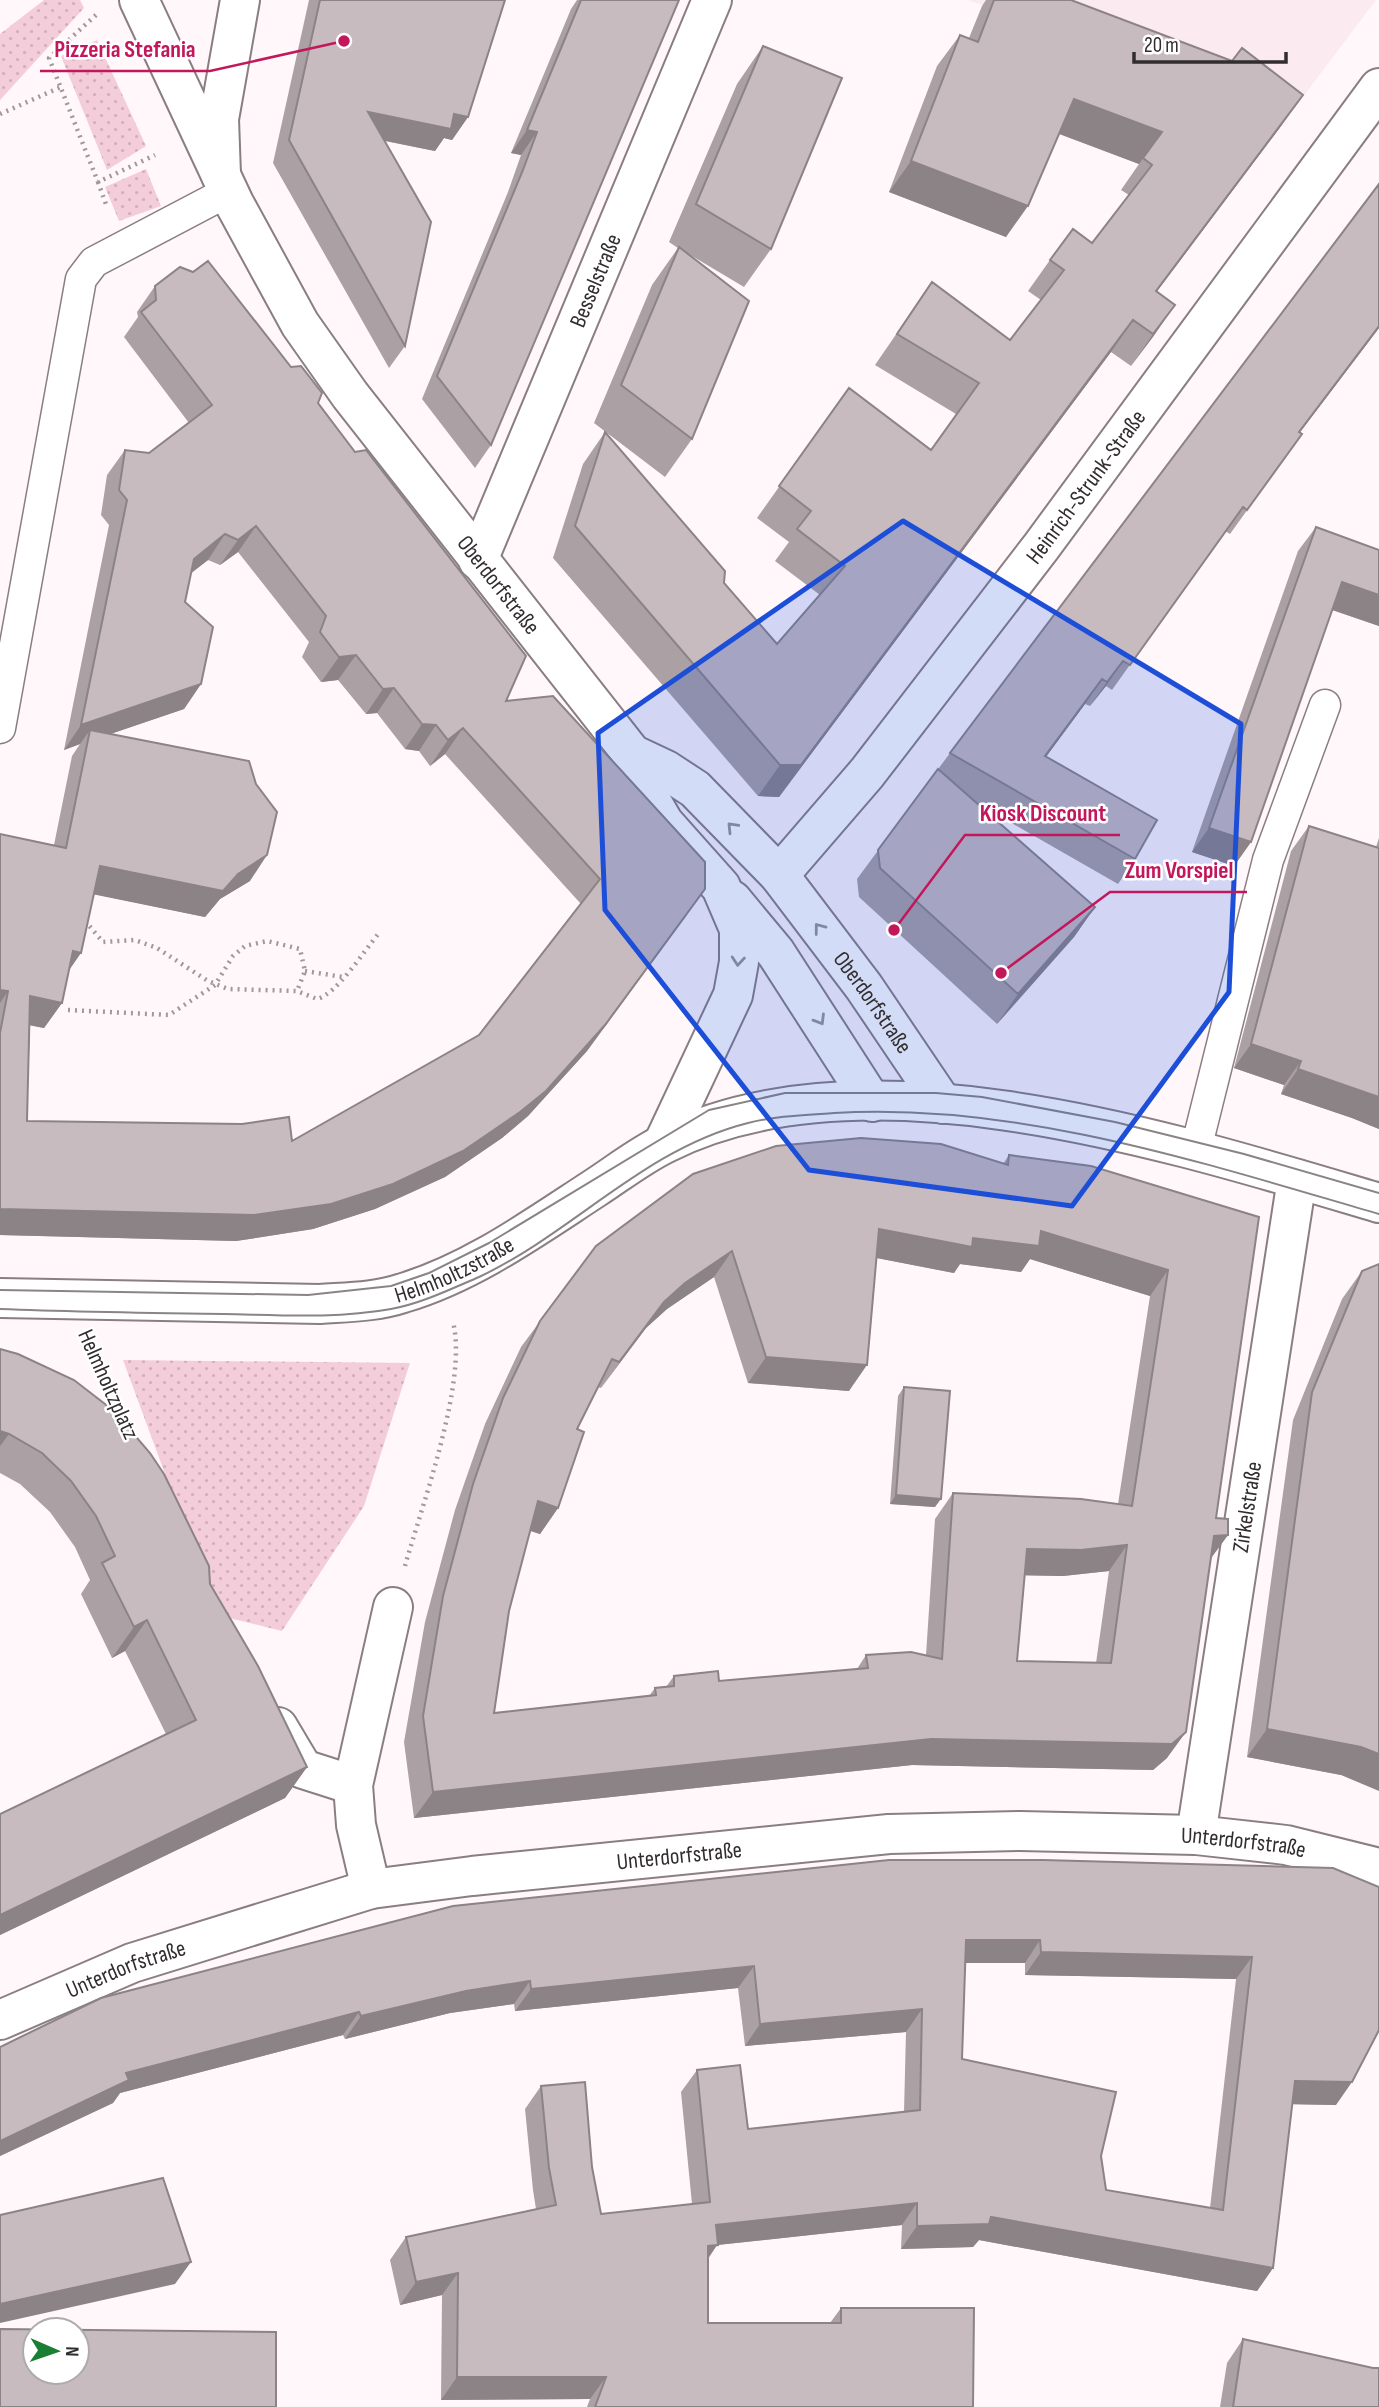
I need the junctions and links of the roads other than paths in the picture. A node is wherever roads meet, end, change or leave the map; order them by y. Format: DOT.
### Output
graph roads {
  1 [pos="139,0"];
  2 [pos="240,0"];
  3 [pos="712,0"];
  4 [pos="1379,88"];
  5 [pos="225,183"];
  6 [pos="478,560"];
  7 [pos="1325,705"];
  8 [pos="0,728"];
  9 [pos="632,754"];
  10 [pos="779,876"];
  11 [pos="721,887"];
  12 [pos="872,1102"];
  13 [pos="943,1104"];
  14 [pos="663,1144"];
  15 [pos="1195,1153"];
  16 [pos="1297,1179"];
  17 [pos="1379,1203"];
  18 [pos="0,1298"];
  19 [pos="393,1607"];
  20 [pos="262,1698"];
  21 [pos="353,1785"];
  22 [pos="1196,1835"];
  23 [pos="1379,1868"];
  24 [pos="371,1889"];
  25 [pos="0,2020"];
  1 -- 5 [label="street, Oberdorfstraße"];
  2 -- 5 [label="street"];
  3 -- 6 [label="street, Besselstraße"];
  4 -- 10 [label="street, Heinrich-Strunk-Straße"];
  5 -- 6 [label="street, Oberdorfstraße"];
  5 -- 8 [label="lane"];
  6 -- 9 [label="street, Oberdorfstraße"];
  7 -- 15 [label="lane"];
  10 -- 9 [label="street, Oberdorfstraße, one-way"];
  9 -- 11 [label="street"];
  13 -- 10 [label="street, Oberdorfstraße, one-way"];
  11 -- 12 [label="street, one-way"];
  11 -- 14 [label="street, one-way"];
  12 -- 13 [label="street"];
  12 -- 14 [label="street, Helmholtzstraße"];
  13 -- 15 [label="street"];
  14 -- 18 [label="street, Helmholtzstraße"];
  15 -- 16 [label="street"];
  16 -- 17 [label="street"];
  16 -- 22 [label="street, Zirkelstraße"];
  19 -- 21 [label="street"];
  20 -- 21 [label="street"];
  21 -- 24 [label="street"];
  22 -- 23 [label="street, Unterdorfstraße"];
  22 -- 24 [label="street, Unterdorfstraße"];
  24 -- 25 [label="street, Unterdorfstraße"];
}
